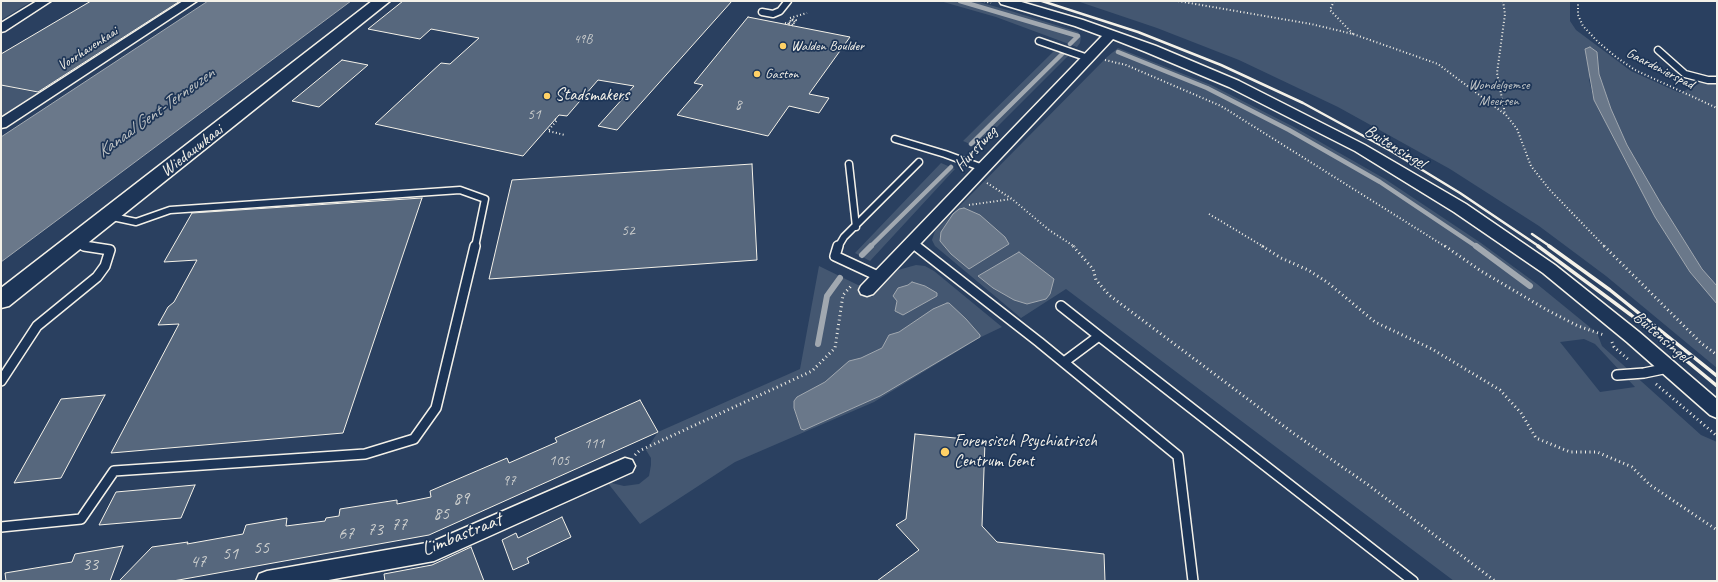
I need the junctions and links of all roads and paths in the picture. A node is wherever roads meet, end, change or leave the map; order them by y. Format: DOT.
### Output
graph roads {
  1 [pos="45,1"];
  2 [pos="192,1"];
  3 [pos="382,1"];
  4 [pos="788,1"];
  5 [pos="984,1"];
  6 [pos="1178,1"];
  7 [pos="1334,1"];
  8 [pos="1503,1"];
  9 [pos="1578,1"];
  10 [pos="1001,3"];
  11 [pos="762,12"];
  12 [pos="807,13"];
  13 [pos="792,26"];
  14 [pos="1,28"];
  15 [pos="1354,34"];
  16 [pos="1039,41"];
  17 [pos="1098,47"];
  18 [pos="1658,50"];
  19 [pos="1717,80"];
  20 [pos="1717,108"];
  21 [pos="1506,115"];
  22 [pos="556,119"];
  23 [pos="1,124"];
  24 [pos="565,135"];
  25 [pos="895,139"];
  26 [pos="919,162"];
  27 [pos="849,164"];
  28 [pos="979,172"];
  29 [pos="1012,199"];
  30 [pos="951,202"];
  31 [pos="1208,214"];
  32 [pos="108,216"];
  33 [pos="856,227"];
  34 [pos="911,243"];
  35 [pos="72,245"];
  36 [pos="880,277"];
  37 [pos="867,290"];
  38 [pos="1,300"];
  39 [pos="1062,306"];
  40 [pos="1099,336"];
  41 [pos="1606,336"];
  42 [pos="1717,355"];
  43 [pos="1064,362"];
  44 [pos="1668,368"];
  45 [pos="1617,375"];
  46 [pos="1,381"];
  47 [pos="1717,410"];
  48 [pos="625,466"];
  49 [pos="1,526"];
  50 [pos="1717,530"];
  51 [pos="267,581"];
  52 [pos="1193,581"];
  53 [pos="1413,581"];
  54 [pos="1495,581"];
  1 -- 14 [label="street"];
  2 -- 23 [label="street, Voorhavenkaai"];
  3 -- 32 [label="main road, Wiedauwkaai"];
  4 -- 11 [label="lane"];
  5 -- 10 [label="path"];
  6 -- 15 [label="path"];
  7 -- 15 [label="path"];
  8 -- 21 [label="path"];
  9 -- 20 [label="path, Gaardenierspad"];
  10 -- 17 [label="street, Buitensingel"];
  12 -- 13 [label="path"];
  15 -- 21 [label="path"];
  16 -- 17 [label="lane"];
  17 -- 28 [label="street, Hurstweg"];
  17 -- 41 [label="path"];
  17 -- 44 [label="street, Buitensingel"];
  18 -- 19 [label="lane"];
  21 -- 42 [label="path"];
  22 -- 24 [label="path"];
  25 -- 28 [label="lane"];
  26 -- 33 [label="lane"];
  27 -- 33 [label="lane"];
  28 -- 29 [label="path"];
  28 -- 30 [label="street, Hurstweg"];
  29 -- 30 [label="path"];
  29 -- 54 [label="path"];
  30 -- 34 [label="street, Hurstweg"];
  31 -- 50 [label="path"];
  32 -- 35 [label="main road, Wiedauwkaai"];
  32 -- 49 [label="lane"];
  33 -- 36 [label="lane"];
  34 -- 36 [label="street, Hurstweg"];
  34 -- 43 [label="lane"];
  35 -- 38 [label="main road, Wiedauwkaai"];
  35 -- 46 [label="lane"];
  36 -- 37 [label="street, Hurstweg"];
  39 -- 40 [label="lane"];
  40 -- 43 [label="lane"];
  40 -- 53 [label="lane"];
  43 -- 52 [label="lane"];
  44 -- 45 [label="lane"];
  44 -- 47 [label="street, Buitensingel"];
  48 -- 51 [label="street, Limbastraat"];
}
